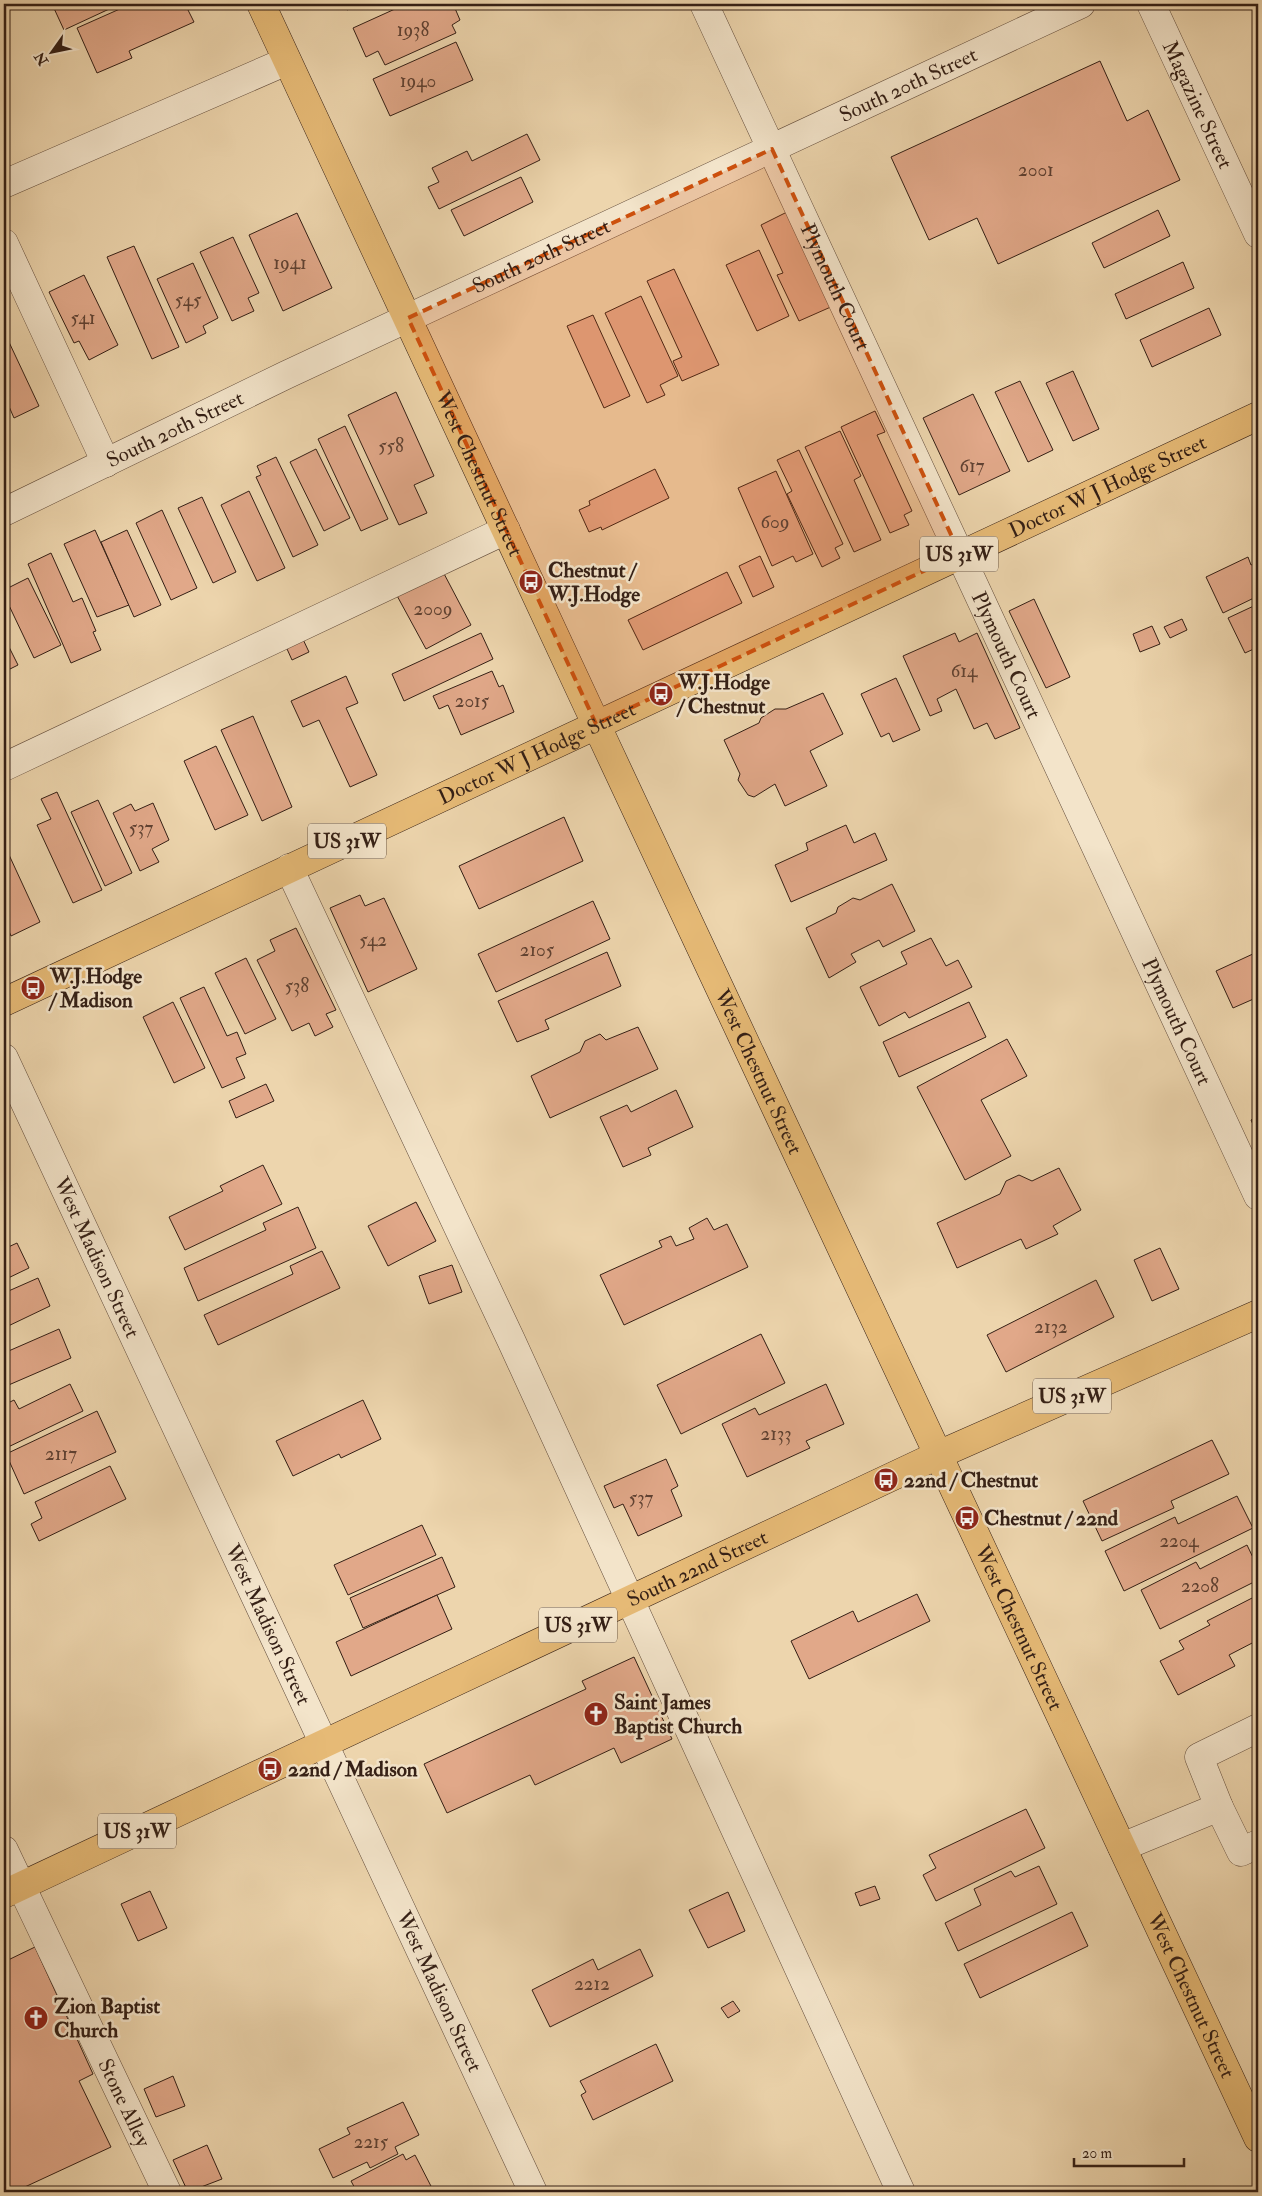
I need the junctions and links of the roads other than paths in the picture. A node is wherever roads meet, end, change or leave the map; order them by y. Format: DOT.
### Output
graph roads {
  1 [pos="261,4"];
  2 [pos="704,4"];
  3 [pos="1081,4"];
  4 [pos="1151,4"];
  5 [pos="288,61"];
  6 [pos="772,149"];
  7 [pos="4,184"];
  8 [pos="1258,234"];
  9 [pos="4,243"];
  10 [pos="408,318"];
  11 [pos="1258,416"];
  12 [pos="106,463"];
  13 [pos="4,512"];
  14 [pos="506,530"];
  15 [pos="960,554"];
  16 [pos="596,724"];
  17 [pos="4,767"];
  18 [pos="289,868"];
  19 [pos="4,1002"];
  20 [pos="4,1058"];
  21 [pos="1258,1196"];
  22 [pos="1258,1314"];
  23 [pos="938,1455"];
  24 [pos="629,1601"];
  25 [pos="1258,1728"];
  26 [pos="324,1744"];
  27 [pos="1219,1807"];
  28 [pos="1258,1844"];
  29 [pos="1122,1847"];
  30 [pos="4,1850"];
  31 [pos="12,1890"];
  32 [pos="1258,2138"];
  33 [pos="166,2192"];
  34 [pos="533,2192"];
  35 [pos="901,2192"];
  1 -- 5 [label="main road, West Chestnut Street"];
  2 -- 6 [label="street, Plymouth Court"];
  3 -- 6 [label="street, South 20th Street"];
  4 -- 8 [label="street, Magazine Street"];
  5 -- 7 [label="street"];
  5 -- 10 [label="main road, West Chestnut Street"];
  6 -- 10 [label="street, South 20th Street"];
  6 -- 15 [label="street, Plymouth Court"];
  9 -- 12 [label="street"];
  10 -- 12 [label="street, South 20th Street"];
  10 -- 14 [label="main road, West Chestnut Street"];
  11 -- 15 [label="main road, Doctor W J Hodge Street / US 31W"];
  12 -- 13 [label="street, South 20th Street"];
  14 -- 16 [label="main road, West Chestnut Street"];
  14 -- 17 [label="street"];
  15 -- 16 [label="main road, Doctor W J Hodge Street / US 31W"];
  15 -- 21 [label="street, Plymouth Court"];
  16 -- 18 [label="main road, Doctor W J Hodge Street / US 31W"];
  16 -- 23 [label="main road, West Chestnut Street"];
  18 -- 19 [label="main road, Doctor W J Hodge Street / US 31W"];
  18 -- 24 [label="street"];
  20 -- 26 [label="street, West Madison Street"];
  22 -- 23 [label="main road, South 22nd Street / US 31W"];
  23 -- 24 [label="main road, South 22nd Street / US 31W"];
  23 -- 29 [label="main road, West Chestnut Street"];
  24 -- 26 [label="main road, South 22nd Street / US 31W"];
  24 -- 35 [label="street"];
  25 -- 27 [label="street"];
  26 -- 31 [label="main road, South 22nd Street / US 31W"];
  26 -- 34 [label="street, West Madison Street"];
  27 -- 28 [label="street"];
  27 -- 29 [label="street"];
  29 -- 32 [label="main road, West Chestnut Street"];
  30 -- 31 [label="street, Stone Alley"];
  31 -- 33 [label="street, Stone Alley"];
}
